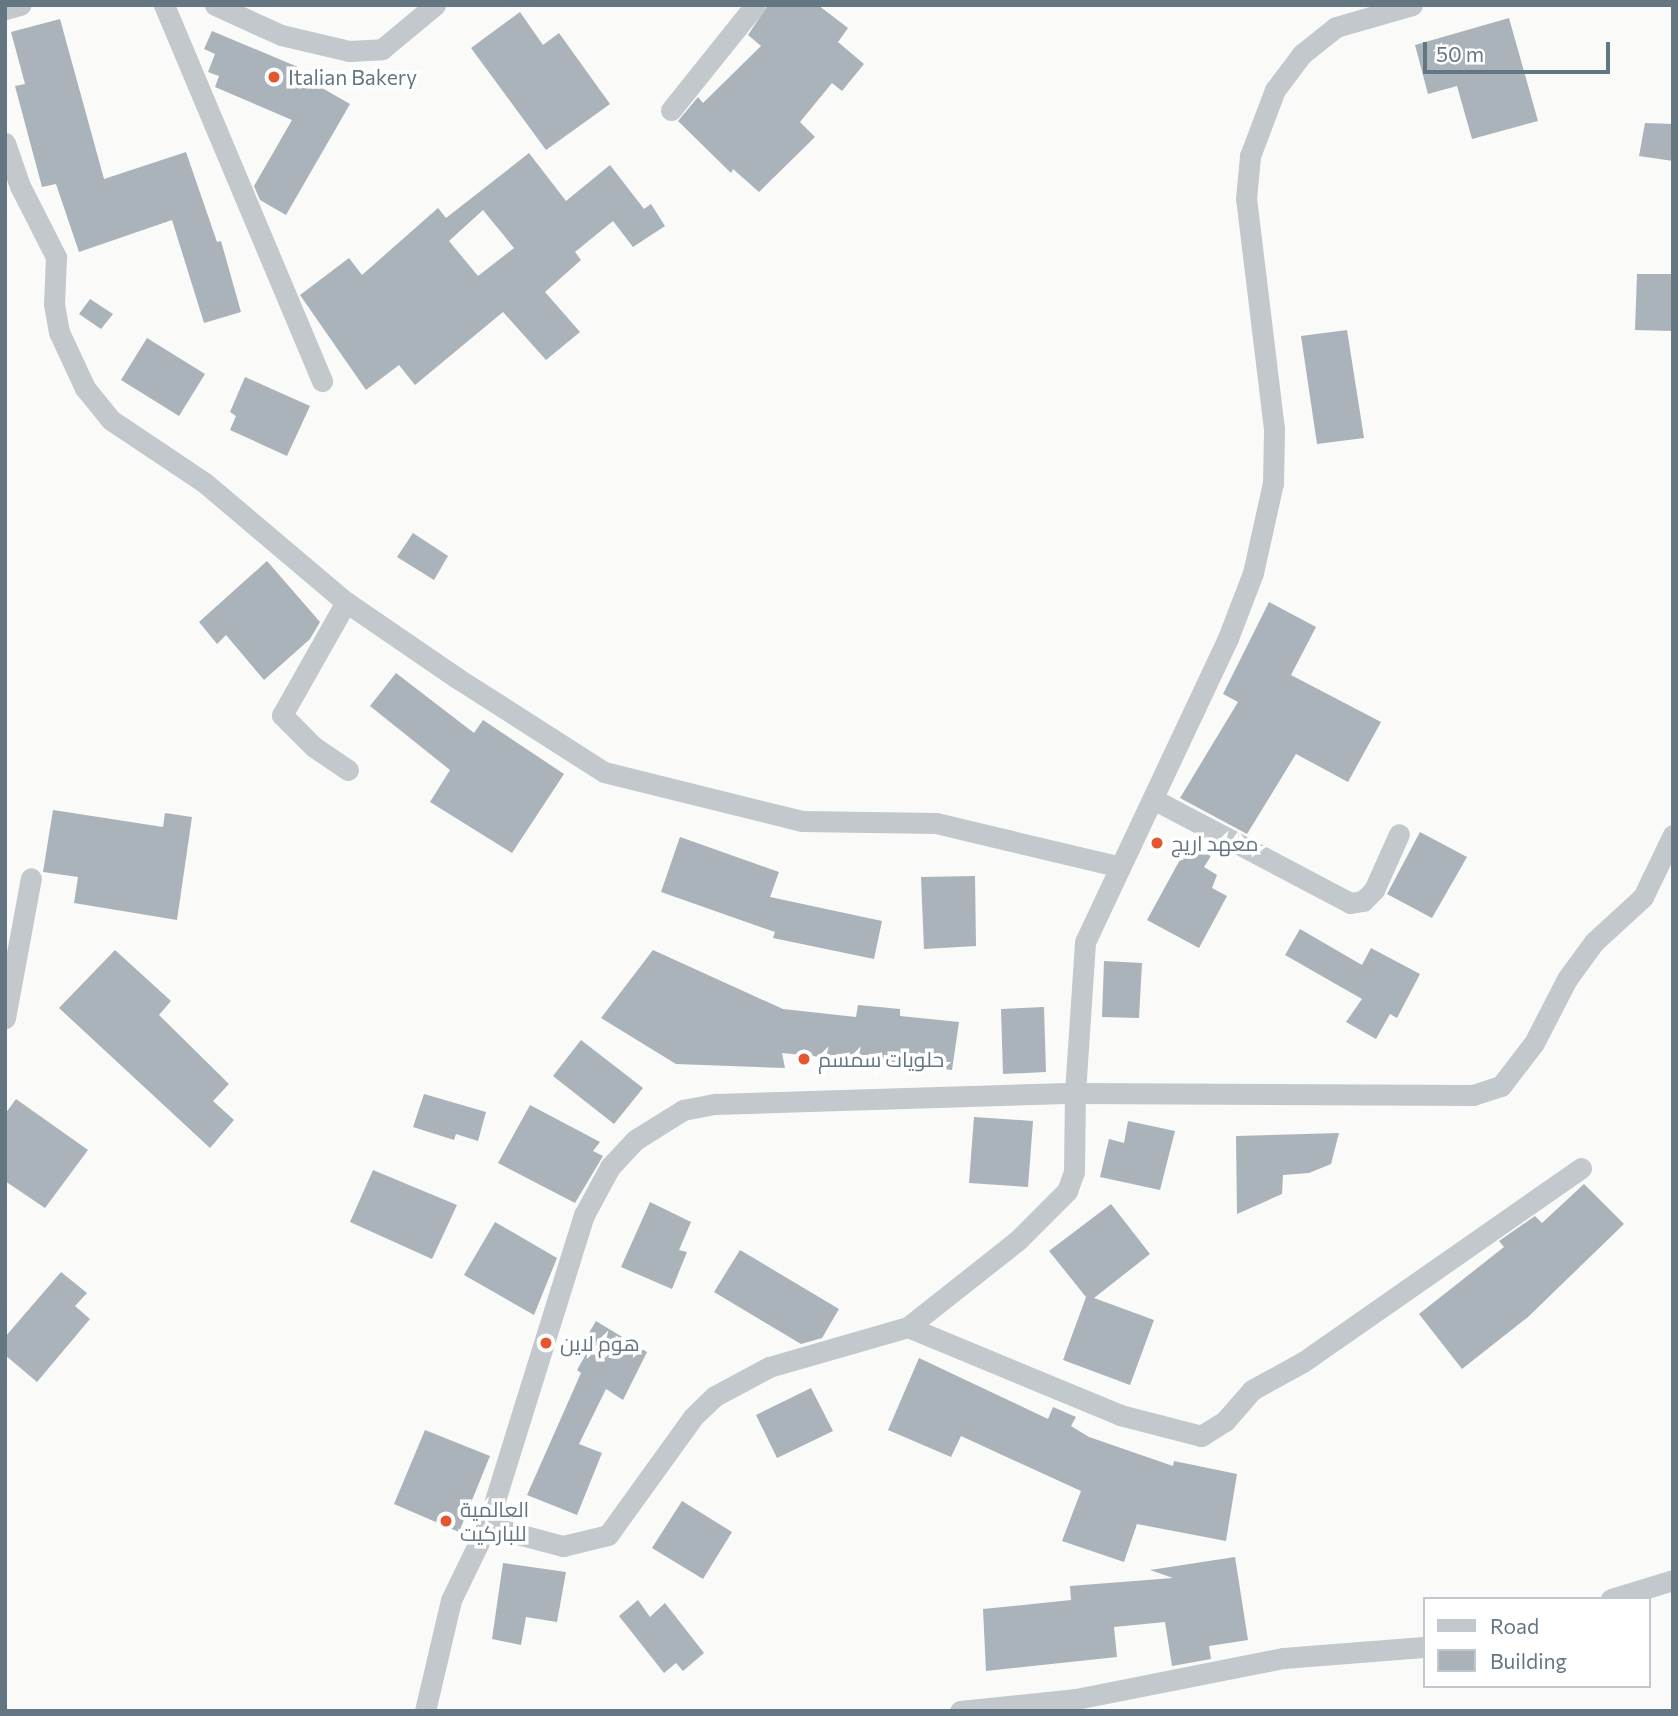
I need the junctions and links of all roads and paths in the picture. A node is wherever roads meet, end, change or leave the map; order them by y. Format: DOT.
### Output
graph roads {
  1 [pos="20,5"];
  2 [pos="164,5"];
  3 [pos="215,5"];
  4 [pos="435,5"];
  5 [pos="755,5"];
  6 [pos="1412,5"];
  7 [pos="5,9"];
  8 [pos="671,110"];
  9 [pos="5,143"];
  10 [pos="322,381"];
  11 [pos="346,602"];
  12 [pos="348,770"];
  13 [pos="1153,799"];
  14 [pos="1399,834"];
  15 [pos="1673,835"];
  16 [pos="1120,867"];
  17 [pos="32,878"];
  18 [pos="5,1018"];
  19 [pos="1075,1093"];
  20 [pos="1581,1168"];
  21 [pos="908,1327"];
  22 [pos="487,1526"];
  23 [pos="1673,1580"];
  24 [pos="1618,1597"];
  25 [pos="1422,1647"];
  26 [pos="425,1711"];
  27 [pos="960,1711"];
  1 -- 7 [label="street"];
  2 -- 10 [label="street"];
  3 -- 4 [label="street"];
  5 -- 8 [label="street"];
  6 -- 13 [label="street"];
  9 -- 11 [label="street"];
  11 -- 12 [label="street"];
  11 -- 16 [label="street"];
  13 -- 14 [label="street"];
  13 -- 16 [label="street"];
  15 -- 19 [label="street"];
  16 -- 19 [label="street"];
  17 -- 18 [label="street"];
  19 -- 21 [label="street"];
  19 -- 22 [label="street"];
  20 -- 21 [label="street"];
  21 -- 22 [label="street"];
  22 -- 26 [label="street"];
  23 -- 24 [label="street"];
  25 -- 27 [label="street"];
}
